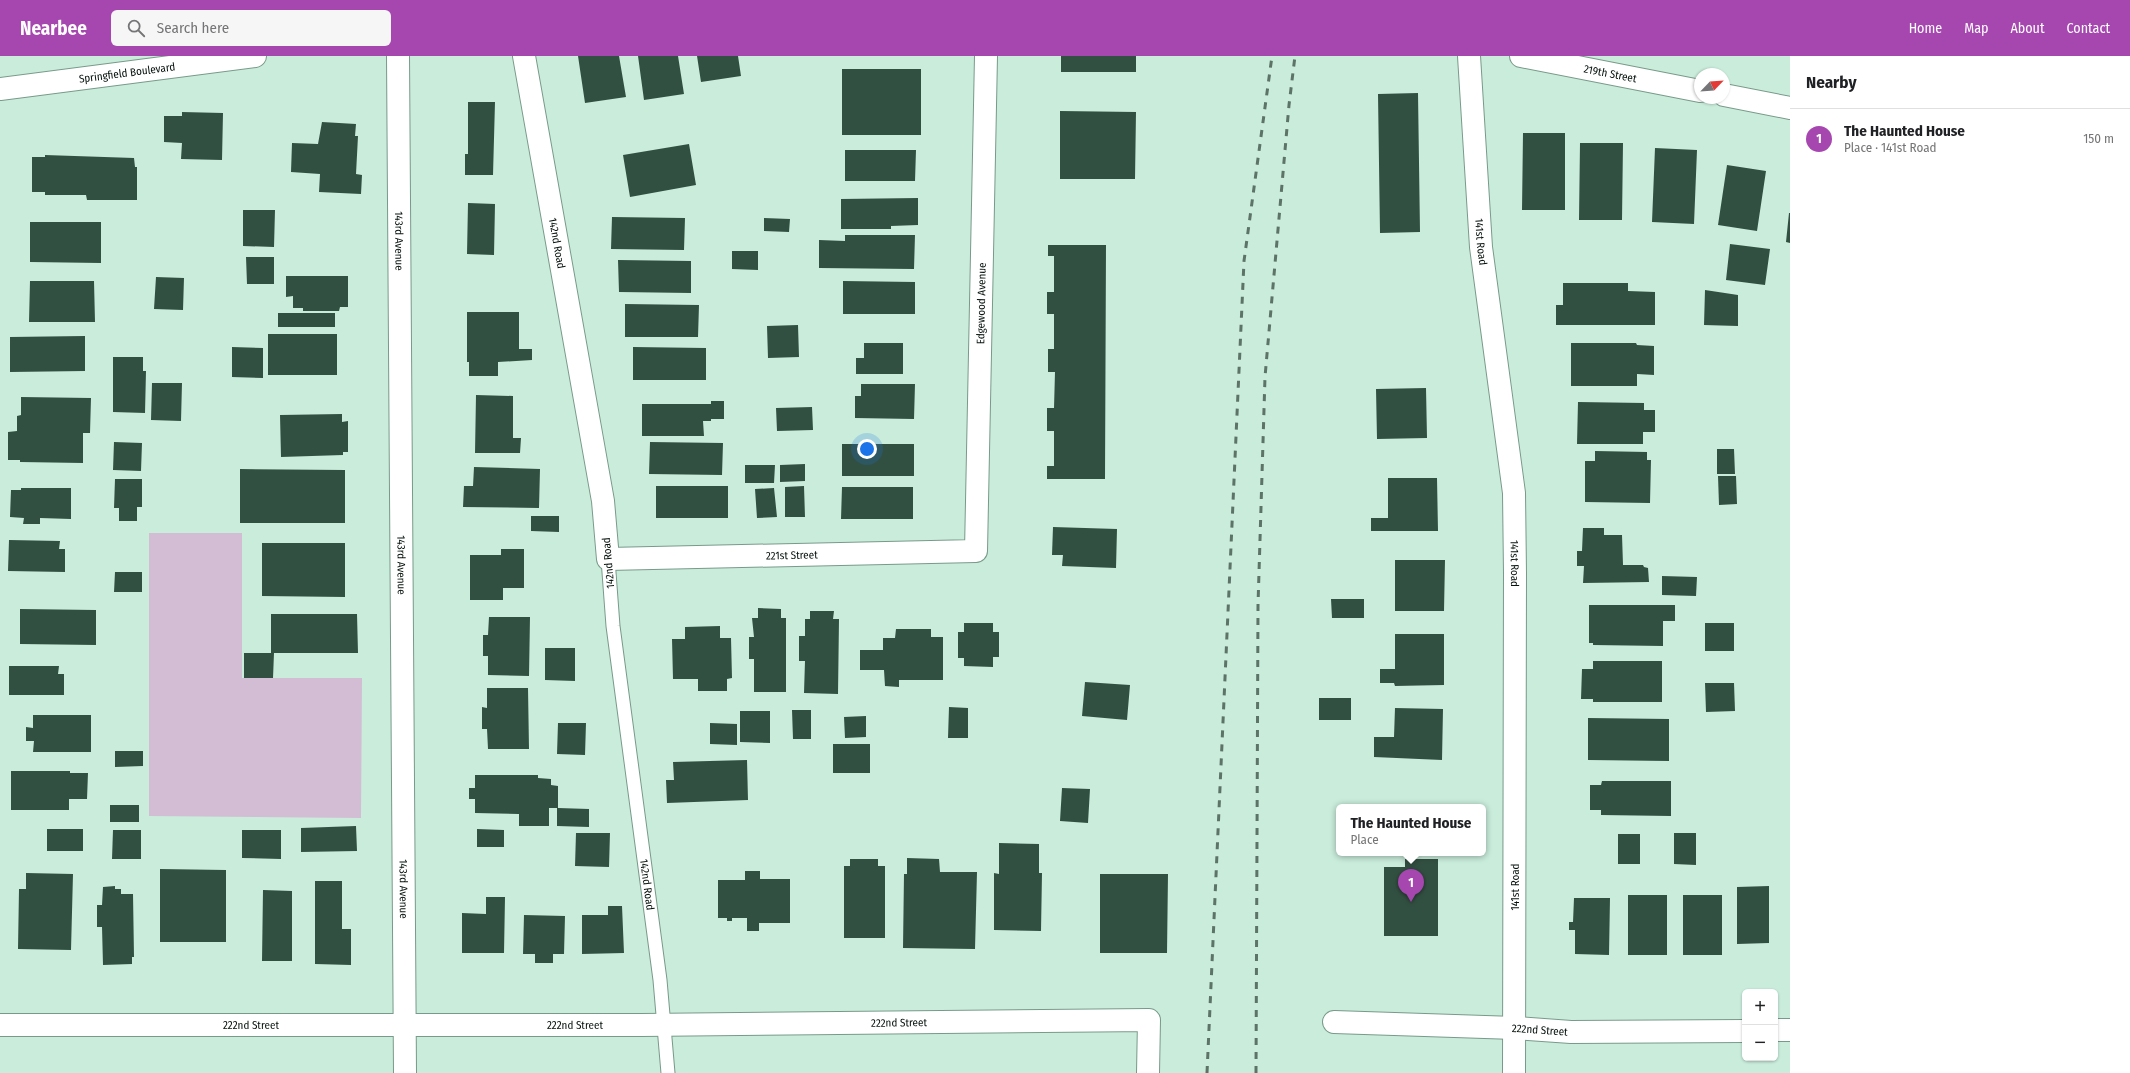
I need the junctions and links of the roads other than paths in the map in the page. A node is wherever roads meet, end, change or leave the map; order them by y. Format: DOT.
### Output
graph roads {
  1 [pos="255,56"];
  2 [pos="398,56"];
  3 [pos="524,56"];
  4 [pos="986,56"];
  5 [pos="1469,56"];
  6 [pos="1521,56"];
  7 [pos="0,89"];
  8 [pos="1694,90"];
  9 [pos="1730,96"];
  10 [pos="1790,108"];
  11 [pos="976,551"];
  12 [pos="608,559"];
  13 [pos="1334,1022"];
  14 [pos="405,1024"];
  15 [pos="0,1025"];
  16 [pos="664,1025"];
  17 [pos="1515,1028"];
  18 [pos="1742,1030"];
  19 [pos="1778,1030"];
  20 [pos="1790,1030"];
  21 [pos="405,1073"];
  22 [pos="668,1073"];
  23 [pos="1148,1073"];
  24 [pos="1514,1073"];
  1 -- 7 [label="street, Springfield Boulevard"];
  2 -- 14 [label="street, 143rd Avenue"];
  3 -- 12 [label="street, 142nd Road"];
  4 -- 11 [label="street, Edgewood Avenue"];
  5 -- 17 [label="street, 141st Road"];
  6 -- 8 [label="street, 219th Street"];
  9 -- 10 [label="street"];
  11 -- 12 [label="street, 221st Street"];
  12 -- 16 [label="lane, 142nd Road"];
  13 -- 17 [label="street, 222nd Street"];
  14 -- 15 [label="street, 222nd Street"];
  14 -- 16 [label="street, 222nd Street"];
  14 -- 21 [label="street, 143rd Avenue"];
  16 -- 22 [label="lane, 142nd Road"];
  16 -- 23 [label="street, 222nd Street"];
  17 -- 18 [label="street, 222nd Street"];
  17 -- 24 [label="street, 141st Road"];
  19 -- 20 [label="street"];
}
